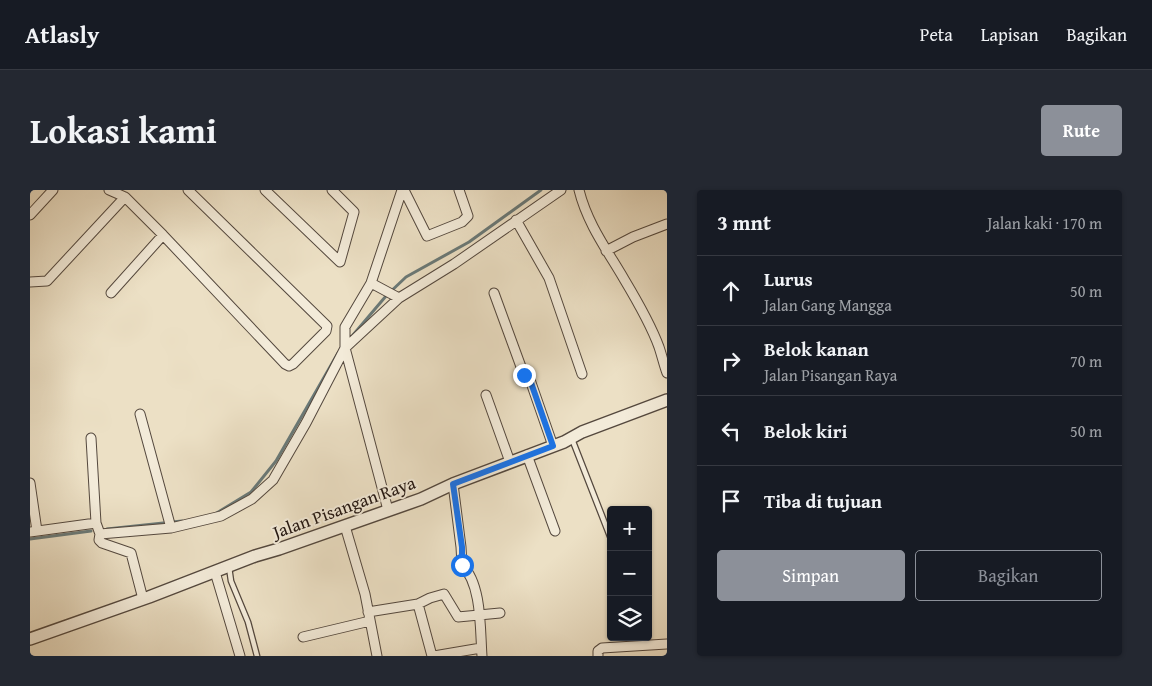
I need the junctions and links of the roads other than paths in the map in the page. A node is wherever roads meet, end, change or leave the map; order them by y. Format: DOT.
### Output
graph roads {
  1 [pos="54,190"];
  2 [pos="109,190"];
  3 [pos="188,190"];
  4 [pos="266,190"];
  5 [pos="332,190"];
  6 [pos="403,190"];
  7 [pos="459,190"];
  8 [pos="561,190"];
  9 [pos="579,190"];
  10 [pos="125,197"];
  11 [pos="30,215"];
  12 [pos="516,220"];
  13 [pos="667,224"];
  14 [pos="163,235"];
  15 [pos="606,250"];
  16 [pos="30,282"];
  17 [pos="371,284"];
  18 [pos="111,293"];
  19 [pos="494,293"];
  20 [pos="399,298"];
  21 [pos="345,348"];
  22 [pos="667,373"];
  23 [pos="582,374"];
  24 [pos="486,395"];
  25 [pos="667,402"];
  26 [pos="140,414"];
  27 [pos="90,438"];
  28 [pos="572,438"];
  29 [pos="553,446"];
  30 [pos="527,455"];
  31 [pos="510,462"];
  32 [pos="30,484"];
  33 [pos="453,484"];
  34 [pos="388,510"];
  35 [pos="96,523"];
  36 [pos="345,526"];
  37 [pos="171,528"];
  38 [pos="607,529"];
  39 [pos="555,531"];
  40 [pos="34,532"];
  41 [pos="100,534"];
  42 [pos="229,566"];
  43 [pos="215,572"];
  44 [pos="143,599"];
  45 [pos="418,604"];
  46 [pos="500,613"];
  47 [pos="369,616"];
  48 [pos="479,616"];
  49 [pos="303,637"];
  50 [pos="30,639"];
  51 [pos="667,644"];
  52 [pos="482,652"];
  53 [pos="240,656"];
  54 [pos="257,656"];
  55 [pos="377,656"];
  56 [pos="433,656"];
  57 [pos="598,656"];
  1 -- 11 [label="street"];
  2 -- 10 [label="street"];
  3 -- 14 [label="street"];
  4 -- 5 [label="street"];
  6 -- 7 [label="street"];
  6 -- 17 [label="street"];
  8 -- 12 [label="street"];
  9 -- 15 [label="street"];
  10 -- 14 [label="street"];
  10 -- 16 [label="street"];
  12 -- 20 [label="street"];
  12 -- 23 [label="street"];
  13 -- 15 [label="street"];
  14 -- 18 [label="street"];
  15 -- 22 [label="street"];
  17 -- 20 [label="street"];
  17 -- 21 [label="street"];
  19 -- 29 [label="street"];
  20 -- 21 [label="street"];
  21 -- 34 [label="street"];
  21 -- 37 [label="street"];
  24 -- 31 [label="street"];
  25 -- 28 [label="street, Jalan Pisangan Raya"];
  26 -- 37 [label="street"];
  27 -- 35 [label="street"];
  28 -- 29 [label="street, Jalan Pisangan Raya"];
  28 -- 38 [label="lane"];
  29 -- 30 [label="street, Jalan Pisangan Raya"];
  30 -- 31 [label="street, Jalan Pisangan Raya"];
  30 -- 39 [label="street"];
  31 -- 33 [label="street, Jalan Pisangan Raya"];
  32 -- 40 [label="street"];
  33 -- 34 [label="street, Jalan Pisangan Raya"];
  33 -- 48 [label="street"];
  34 -- 36 [label="street, Jalan Pisangan Raya"];
  35 -- 40 [label="street"];
  35 -- 41 [label="street"];
  36 -- 42 [label="street, Jalan Pisangan Raya"];
  36 -- 47 [label="street"];
  37 -- 41 [label="street"];
  41 -- 44 [label="street"];
  42 -- 43 [label="street, Jalan Pisangan Raya"];
  42 -- 54 [label="lane"];
  43 -- 44 [label="street, Jalan Pisangan Raya"];
  43 -- 53 [label="street"];
  44 -- 50 [label="street, Jalan Pisangan Raya"];
  45 -- 47 [label="street"];
  45 -- 48 [label="street"];
  45 -- 56 [label="street"];
  46 -- 48 [label="street"];
  47 -- 49 [label="street"];
  47 -- 55 [label="street"];
  48 -- 52 [label="street"];
  51 -- 57 [label="street"];
  52 -- 56 [label="street"];
}
